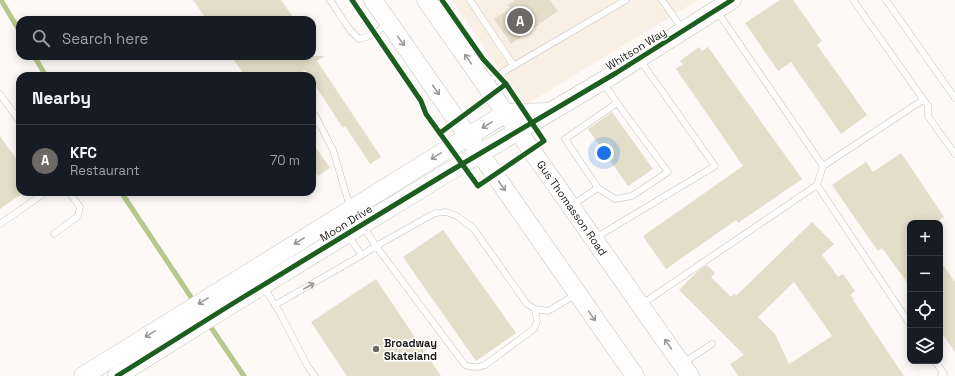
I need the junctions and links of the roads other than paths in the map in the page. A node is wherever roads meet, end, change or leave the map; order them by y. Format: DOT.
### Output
graph roads {
  1 [pos="339,0"];
  2 [pos="372,0"];
  3 [pos="426,0"];
  4 [pos="470,0"];
  5 [pos="626,0"];
  6 [pos="662,0"];
  7 [pos="732,0"];
  8 [pos="853,0"];
  9 [pos="886,0"];
  10 [pos="331,2"];
  11 [pos="716,10"];
  12 [pos="388,23"];
  13 [pos="684,30"];
  14 [pos="639,59"];
  15 [pos="514,66"];
  16 [pos="603,81"];
  17 [pos="485,83"];
  18 [pos="0,94"];
  19 [pos="955,98"];
  20 [pos="923,100"];
  21 [pos="617,103"];
  22 [pos="550,112"];
  23 [pos="506,113"];
  24 [pos="16,116"];
  25 [pos="316,117"];
  26 [pos="518,131"];
  27 [pos="468,136"];
  28 [pos="480,154"];
  29 [pos="955,154"];
  30 [pos="823,166"];
  31 [pos="817,185"];
  32 [pos="598,188"];
  33 [pos="40,196"];
  34 [pos="72,196"];
  35 [pos="570,206"];
  36 [pos="356,217"];
  37 [pos="0,224"];
  38 [pos="340,227"];
  39 [pos="54,234"];
  40 [pos="594,239"];
  41 [pos="376,246"];
  42 [pos="362,255"];
  43 [pos="258,278"];
  44 [pos="578,294"];
  45 [pos="275,305"];
  46 [pos="640,305"];
  47 [pos="535,309"];
  48 [pos="907,320"];
  49 [pos="712,344"];
  50 [pos="937,364"];
  51 [pos="686,370"];
  52 [pos="83,376"];
  53 [pos="117,376"];
  54 [pos="315,376"];
  55 [pos="635,376"];
  56 [pos="941,376"];
  1 -- 10 [label="lane"];
  2 -- 12 [label="street"];
  17 -- 3 [label="street, Gus Thomasson Road, one-way"];
  4 -- 15 [label="lane"];
  5 -- 15 [label="lane"];
  6 -- 13 [label="lane"];
  7 -- 11 [label="street, Whitson Way"];
  8 -- 20 [label="lane"];
  9 -- 19 [label="lane"];
  10 -- 12 [label="lane"];
  11 -- 13 [label="street, Whitson Way"];
  11 -- 30 [label="lane"];
  12 -- 27 [label="street, one-way"];
  13 -- 14 [label="street, Whitson Way"];
  14 -- 16 [label="street, Whitson Way"];
  14 -- 40 [label="lane"];
  15 -- 17 [label="lane"];
  16 -- 21 [label="lane"];
  16 -- 22 [label="street, Whitson Way"];
  17 -- 23 [label="street, Gus Thomasson Road"];
  18 -- 24 [label="lane"];
  20 -- 29 [label="lane"];
  20 -- 30 [label="lane"];
  21 -- 32 [label="lane"];
  21 -- 32 [label="lane"];
  22 -- 23 [label="street, Moon Drive"];
  22 -- 26 [label="street, Moon Drive"];
  23 -- 26 [label="street, Gus Thomasson Road"];
  23 -- 27 [label="street, Moon Drive, one-way"];
  25 -- 36 [label="lane"];
  26 -- 28 [label="street, Moon Drive"];
  26 -- 35 [label="street, Gus Thomasson Road"];
  27 -- 28 [label="street"];
  27 -- 36 [label="street, Moon Drive, one-way"];
  28 -- 36 [label="street, Moon Drive"];
  28 -- 44 [label="street, one-way"];
  30 -- 31 [label="lane"];
  31 -- 46 [label="lane"];
  31 -- 48 [label="lane"];
  32 -- 35 [label="lane"];
  33 -- 37 [label="lane"];
  34 -- 39 [label="lane"];
  35 -- 40 [label="street, Gus Thomasson Road"];
  36 -- 38 [label="street, Moon Drive"];
  36 -- 41 [label="lane"];
  38 -- 42 [label="lane"];
  38 -- 43 [label="street, Moon Drive"];
  40 -- 46 [label="street, Gus Thomasson Road"];
  41 -- 42 [label="lane"];
  41 -- 47 [label="lane"];
  41 -- 47 [label="lane"];
  45 -- 42 [label="lane, one-way"];
  43 -- 45 [label="lane"];
  43 -- 52 [label="street, Moon Drive, one-way"];
  43 -- 53 [label="street, Moon Drive"];
  44 -- 47 [label="lane"];
  44 -- 55 [label="street, one-way"];
  45 -- 54 [label="lane"];
  51 -- 46 [label="street, Gus Thomasson Road, one-way"];
  49 -- 51 [label="lane"];
  50 -- 56 [label="lane"];
}
